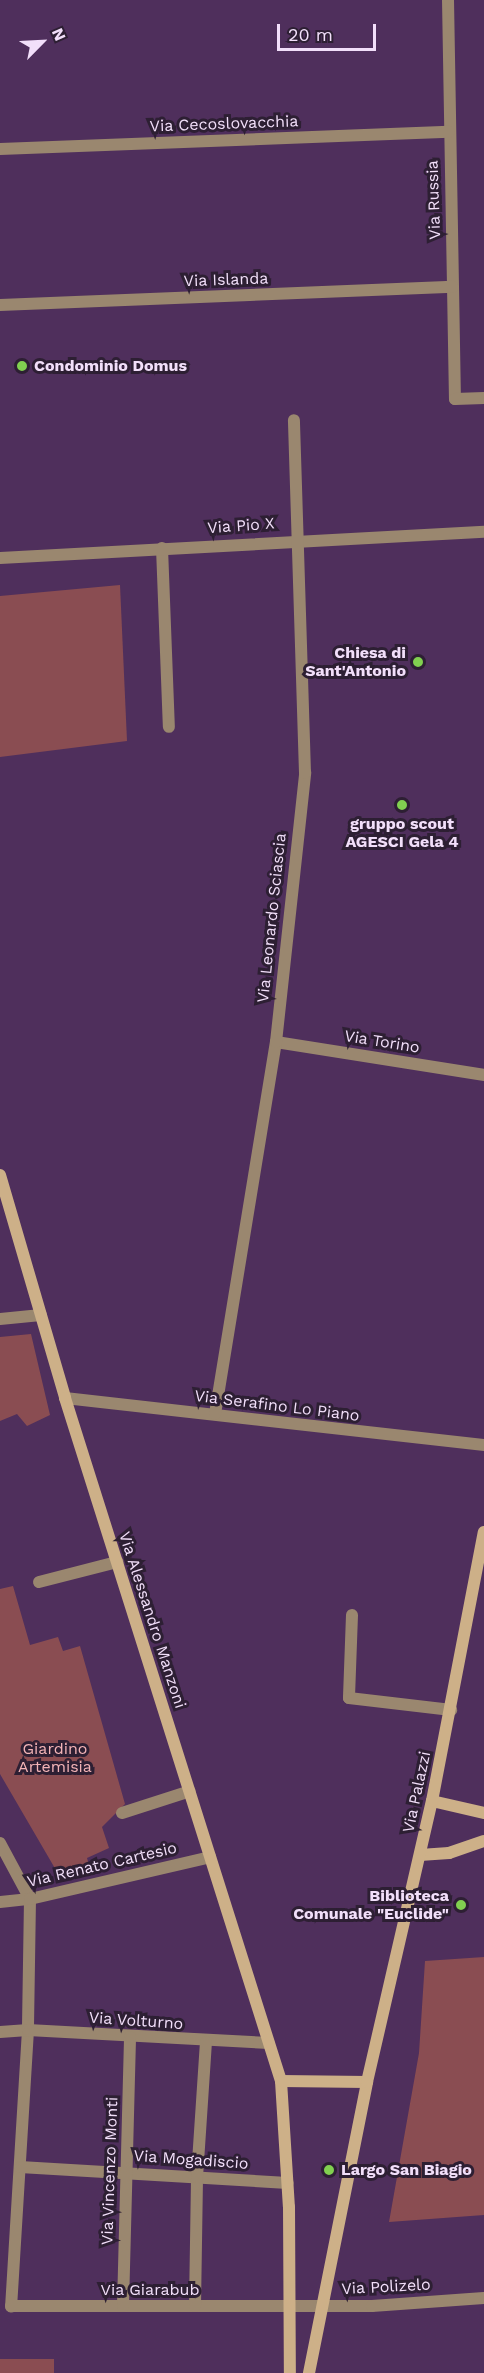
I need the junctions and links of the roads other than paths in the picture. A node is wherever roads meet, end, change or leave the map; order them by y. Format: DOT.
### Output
graph roads {
  1 [pos="448,0"];
  2 [pos="448,132"];
  3 [pos="0,148"];
  4 [pos="453,287"];
  5 [pos="0,305"];
  6 [pos="484,398"];
  7 [pos="294,420"];
  8 [pos="484,532"];
  9 [pos="297,539"];
  10 [pos="162,548"];
  11 [pos="0,558"];
  12 [pos="169,727"];
  13 [pos="276,1042"];
  14 [pos="484,1074"];
  15 [pos="0,1175"];
  16 [pos="41,1315"];
  17 [pos="0,1319"];
  18 [pos="65,1398"];
  19 [pos="215,1414"];
  20 [pos="484,1445"];
  21 [pos="484,1532"];
  22 [pos="117,1562"];
  23 [pos="39,1582"];
  24 [pos="352,1615"];
  25 [pos="451,1710"];
  26 [pos="190,1791"];
  27 [pos="432,1801"];
  28 [pos="122,1813"];
  29 [pos="484,1813"];
  30 [pos="484,1841"];
  31 [pos="0,1843"];
  32 [pos="420,1855"];
  33 [pos="210,1857"];
  34 [pos="30,1899"];
  35 [pos="0,1902"];
  36 [pos="28,2030"];
  37 [pos="0,2032"];
  38 [pos="130,2037"];
  39 [pos="206,2042"];
  40 [pos="270,2043"];
  41 [pos="280,2077"];
  42 [pos="367,2082"];
  43 [pos="20,2168"];
  44 [pos="127,2173"];
  45 [pos="197,2177"];
  46 [pos="288,2183"];
  47 [pos="484,2298"];
  48 [pos="123,2306"];
  49 [pos="195,2306"];
  50 [pos="289,2306"];
  51 [pos="322,2306"];
  52 [pos="290,2373"];
  53 [pos="309,2373"];
  1 -- 2 [label="street, Via Russia"];
  2 -- 3 [label="street, Via Cecoslovacchia"];
  2 -- 4 [label="street, Via Russia"];
  4 -- 5 [label="street, Via Islanda"];
  4 -- 6 [label="street, Via Russia"];
  7 -- 9 [label="street, Via Leonardo Sciascia"];
  8 -- 9 [label="street, Via Pio X"];
  9 -- 10 [label="street, Via Pio X"];
  9 -- 13 [label="street, Via Leonardo Sciascia"];
  10 -- 11 [label="street, Via Pio X"];
  10 -- 12 [label="street"];
  13 -- 14 [label="street, Via Torino"];
  13 -- 19 [label="street, Via Leonardo Sciascia"];
  15 -- 16 [label="street, Via Alessandro Manzoni"];
  16 -- 17 [label="street"];
  16 -- 18 [label="street, Via Alessandro Manzoni"];
  18 -- 19 [label="street, Via Serafino Lo Piano"];
  18 -- 22 [label="street, Via Alessandro Manzoni"];
  19 -- 20 [label="street, Via Serafino Lo Piano"];
  21 -- 25 [label="street, Via Palazzi"];
  22 -- 23 [label="street"];
  22 -- 26 [label="street, Via Alessandro Manzoni"];
  24 -- 25 [label="street"];
  25 -- 27 [label="street, Via Palazzi"];
  26 -- 28 [label="street"];
  26 -- 33 [label="street, Via Alessandro Manzoni"];
  27 -- 29 [label="street"];
  27 -- 32 [label="street, Via Palazzi"];
  30 -- 32 [label="street"];
  31 -- 34 [label="street"];
  32 -- 42 [label="street, Via Palazzi"];
  33 -- 34 [label="street, Via Renato Cartesio"];
  33 -- 40 [label="street, Via Alessandro Manzoni"];
  34 -- 35 [label="street, Via Renato Cartesio"];
  34 -- 36 [label="street"];
  36 -- 37 [label="street, Via Volturno"];
  36 -- 38 [label="street, Via Volturno"];
  36 -- 43 [label="street"];
  38 -- 39 [label="street, Via Volturno"];
  38 -- 44 [label="street, Via Vincenzo Monti"];
  39 -- 40 [label="street, Via Volturno"];
  39 -- 45 [label="street"];
  40 -- 41 [label="street, Via Alessandro Manzoni"];
  41 -- 42 [label="street"];
  41 -- 46 [label="street, Via Alessandro Manzoni"];
  42 -- 51 [label="street, Via Palazzi"];
  43 -- 44 [label="street, Via Mogadiscio"];
  43 -- 48 [label="street, Via Giarabub"];
  44 -- 45 [label="street, Via Mogadiscio"];
  44 -- 48 [label="street, Via Vincenzo Monti"];
  45 -- 46 [label="street, Via Mogadiscio"];
  45 -- 49 [label="street"];
  46 -- 50 [label="street, Via Alessandro Manzoni"];
  47 -- 51 [label="street, Via Polizelo"];
  48 -- 49 [label="street, Via Giarabub"];
  49 -- 50 [label="street, Via Giarabub"];
  50 -- 51 [label="street, Via Polizelo"];
  50 -- 52 [label="street, Via Alessandro Manzoni"];
  51 -- 53 [label="street, Via Palazzi"];
}
